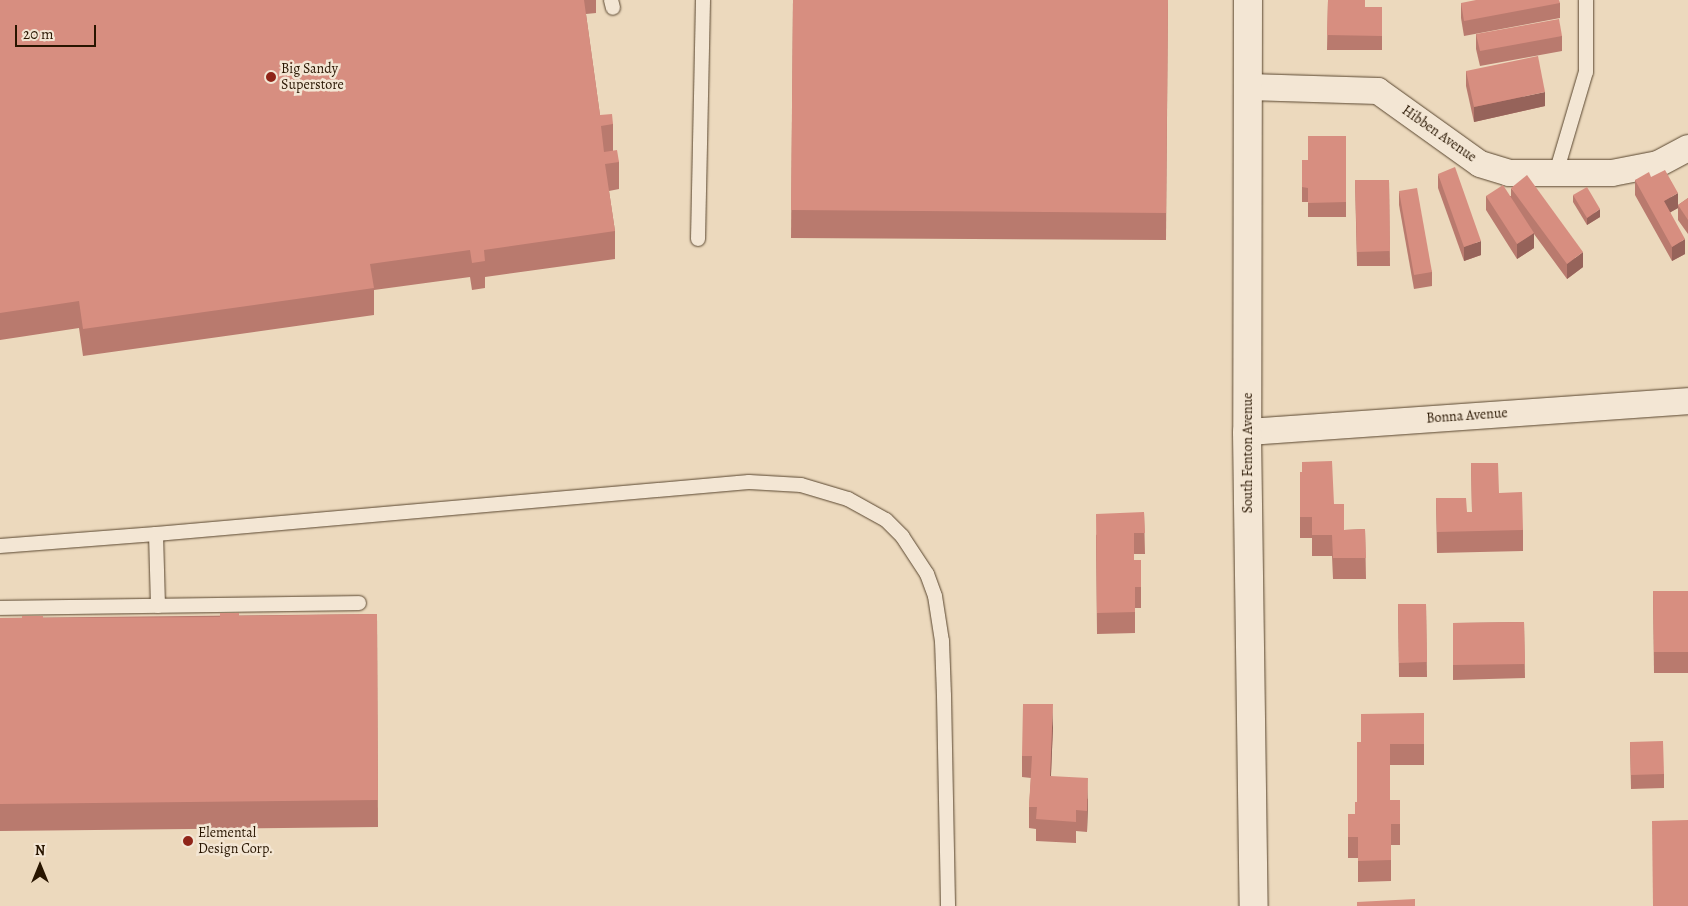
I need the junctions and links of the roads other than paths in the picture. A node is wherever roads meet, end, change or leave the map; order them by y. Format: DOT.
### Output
graph roads {
  1 [pos="703,0"];
  2 [pos="1248,0"];
  3 [pos="1586,0"];
  4 [pos="1249,87"];
  5 [pos="1688,148"];
  6 [pos="1556,173"];
  7 [pos="698,239"];
  8 [pos="1688,401"];
  9 [pos="1247,432"];
  10 [pos="156,534"];
  11 [pos="0,546"];
  12 [pos="359,603"];
  13 [pos="158,606"];
  14 [pos="0,608"];
  15 [pos="948,906"];
  16 [pos="1254,906"];
  1 -- 7 [label="lane"];
  2 -- 4 [label="street, South Fenton Avenue"];
  3 -- 6 [label="lane"];
  4 -- 6 [label="street, Hibben Avenue"];
  4 -- 9 [label="street, South Fenton Avenue"];
  5 -- 6 [label="street, Hibben Avenue"];
  8 -- 9 [label="street, Bonna Avenue"];
  9 -- 16 [label="street, South Fenton Avenue"];
  10 -- 11 [label="lane"];
  10 -- 13 [label="lane"];
  10 -- 15 [label="lane"];
  12 -- 13 [label="lane"];
  13 -- 14 [label="lane"];
}
